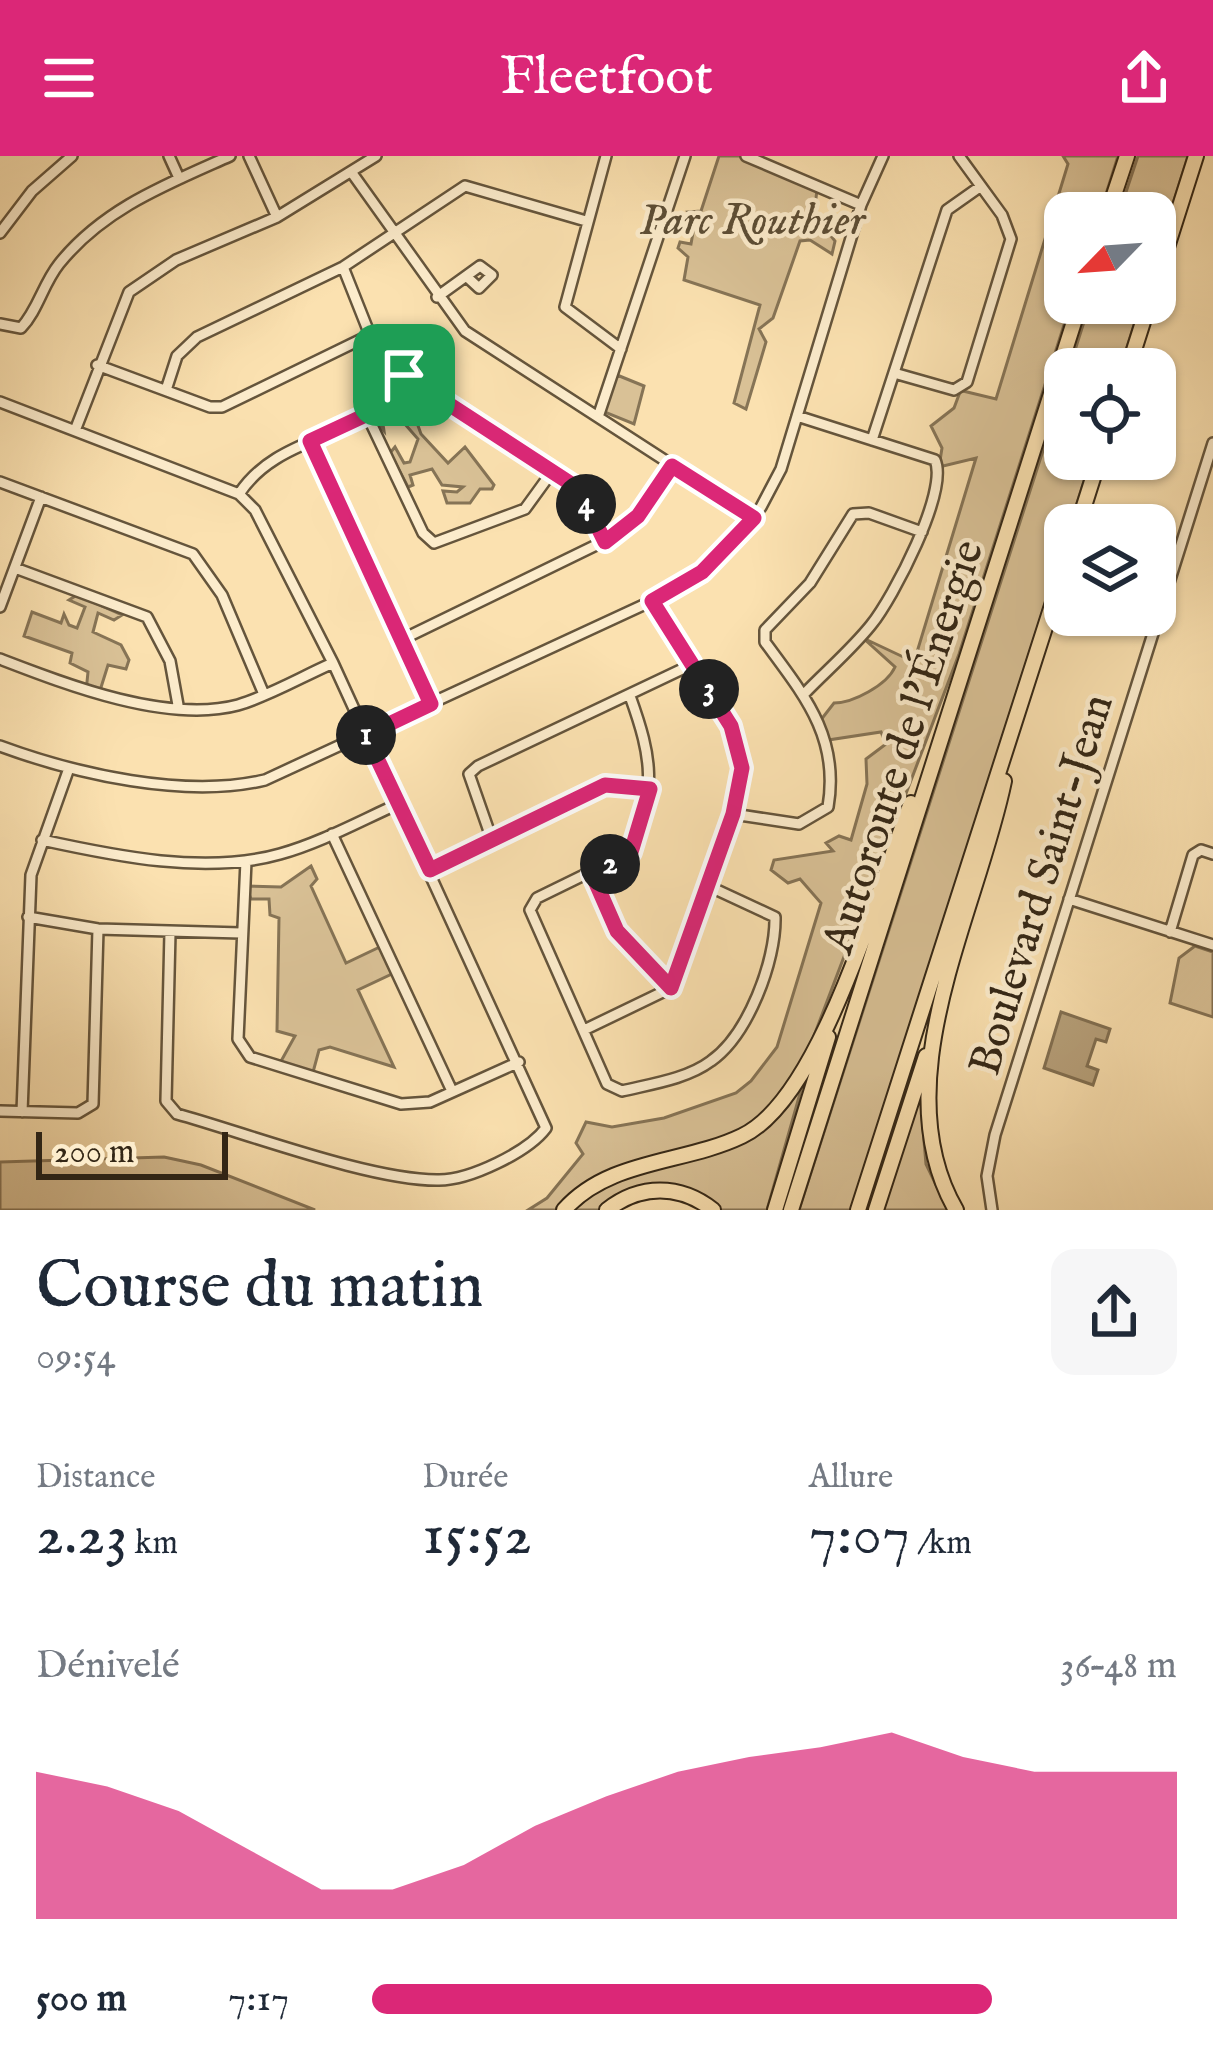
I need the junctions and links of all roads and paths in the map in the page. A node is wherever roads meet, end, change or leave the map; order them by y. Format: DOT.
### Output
graph roads {
  1 [pos="72,156"];
  2 [pos="169,156"];
  3 [pos="230,156"];
  4 [pos="249,156"];
  5 [pos="376,156"];
  6 [pos="606,156"];
  7 [pos="685,156"];
  8 [pos="746,156"];
  9 [pos="884,156"];
  10 [pos="959,156"];
  11 [pos="1126,156"];
  12 [pos="1196,156"];
  13 [pos="352,173"];
  14 [pos="179,178"];
  15 [pos="981,186"];
  16 [pos="1115,192"];
  17 [pos="861,205"];
  18 [pos="277,217"];
  19 [pos="1176,219"];
  20 [pos="586,221"];
  21 [pos="0,232"];
  22 [pos="392,236"];
  23 [pos="343,267"];
  24 [pos="466,276"];
  25 [pos="437,297"];
  26 [pos="0,324"];
  27 [pos="1073,324"];
  28 [pos="370,334"];
  29 [pos="621,349"];
  30 [pos="97,364"];
  31 [pos="894,373"];
  32 [pos="404,375"];
  33 [pos="166,390"];
  34 [pos="0,402"];
  35 [pos="797,416"];
  36 [pos="368,417"];
  37 [pos="598,417"];
  38 [pos="76,428"];
  39 [pos="872,440"];
  40 [pos="310,441"];
  41 [pos="1213,443"];
  42 [pos="672,466"];
  43 [pos="554,469"];
  44 [pos="0,482"];
  45 [pos="1198,491"];
  46 [pos="239,494"];
  47 [pos="1213,496"];
  48 [pos="41,497"];
  49 [pos="754,518"];
  50 [pos="922,532"];
  51 [pos="605,542"];
  52 [pos="15,568"];
  53 [pos="652,601"];
  54 [pos="0,607"];
  55 [pos="1044,630"];
  56 [pos="401,640"];
  57 [pos="0,659"];
  58 [pos="333,663"];
  59 [pos="694,664"];
  60 [pos="263,692"];
  61 [pos="803,694"];
  62 [pos="630,696"];
  63 [pos="431,704"];
  64 [pos="178,705"];
  65 [pos="1018,711"];
  66 [pos="946,715"];
  67 [pos="366,735"];
  68 [pos="0,746"];
  69 [pos="68,771"];
  70 [pos="650,789"];
  71 [pos="398,804"];
  72 [pos="733,814"];
  73 [pos="332,834"];
  74 [pos="491,837"];
  75 [pos="42,840"];
  76 [pos="1213,854"];
  77 [pos="246,861"];
  78 [pos="430,870"];
  79 [pos="592,874"];
  80 [pos="704,884"];
  81 [pos="1069,898"];
  82 [pos="28,917"];
  83 [pos="98,929"];
  84 [pos="170,932"];
  85 [pos="1170,932"];
  86 [pos="241,933"];
  87 [pos="1213,946"];
  88 [pos="842,986"];
  89 [pos="671,988"];
  90 [pos="935,1028"];
  91 [pos="584,1030"];
  92 [pos="519,1062"];
  93 [pos="452,1091"];
  94 [pos="0,1112"];
  95 [pos="22,1112"];
  96 [pos="565,1210"];
  97 [pos="607,1210"];
  98 [pos="712,1210"];
  99 [pos="775,1210"];
  100 [pos="791,1210"];
  101 [pos="858,1210"];
  102 [pos="876,1210"];
  103 [pos="956,1210"];
  104 [pos="992,1210"];
  1 -- 21 [label="street"];
  2 -- 14 [label="street"];
  3 -- 14 [label="street"];
  4 -- 18 [label="street"];
  5 -- 13 [label="street"];
  6 -- 20 [label="street"];
  7 -- 29 [label="street"];
  8 -- 17 [label="street"];
  9 -- 17 [label="street"];
  10 -- 15 [label="street"];
  11 -- 16 [label="highway"];
  12 -- 19 [label="highway"];
  13 -- 18 [label="street"];
  13 -- 22 [label="street"];
  14 -- 26 [label="street"];
  15 -- 31 [label="street"];
  15 -- 31 [label="street"];
  17 -- 35 [label="street"];
  18 -- 30 [label="street"];
  20 -- 22 [label="street"];
  20 -- 29 [label="street"];
  22 -- 23 [label="street"];
  22 -- 25 [label="street"];
  23 -- 28 [label="street"];
  23 -- 33 [label="street"];
  24 -- 25 [label="street"];
  25 -- 37 [label="street"];
  27 -- 66 [label="highway, Autoroute de l'Énergie"];
  28 -- 32 [label="street"];
  28 -- 33 [label="street"];
  29 -- 37 [label="street"];
  30 -- 33 [label="street"];
  30 -- 38 [label="street"];
  31 -- 39 [label="street"];
  32 -- 36 [label="street"];
  32 -- 43 [label="street"];
  34 -- 38 [label="street"];
  35 -- 39 [label="street"];
  35 -- 49 [label="street"];
  36 -- 40 [label="street"];
  36 -- 43 [label="street"];
  37 -- 42 [label="street"];
  38 -- 46 [label="street"];
  39 -- 50 [label="street"];
  40 -- 46 [label="street"];
  40 -- 56 [label="street"];
  41 -- 45 [label="street, Boulevard Saint-Jean"];
  42 -- 49 [label="street"];
  42 -- 51 [label="street"];
  43 -- 51 [label="street"];
  44 -- 48 [label="street"];
  45 -- 47 [label="street"];
  45 -- 81 [label="street, Boulevard Saint-Jean"];
  46 -- 58 [label="street"];
  48 -- 52 [label="street"];
  48 -- 60 [label="street"];
  49 -- 53 [label="street"];
  50 -- 61 [label="street"];
  50 -- 61 [label="street"];
  51 -- 56 [label="street"];
  52 -- 54 [label="street"];
  52 -- 64 [label="street"];
  53 -- 59 [label="street"];
  53 -- 63 [label="street"];
  55 -- 65 [label="highway"];
  56 -- 63 [label="street"];
  57 -- 64 [label="street"];
  58 -- 60 [label="street"];
  58 -- 67 [label="street"];
  59 -- 62 [label="street"];
  59 -- 72 [label="street"];
  60 -- 64 [label="street"];
  61 -- 72 [label="street"];
  62 -- 70 [label="street"];
  62 -- 74 [label="street"];
  63 -- 67 [label="street"];
  65 -- 90 [label="highway"];
  65 -- 101 [label="highway"];
  66 -- 88 [label="highway"];
  66 -- 100 [label="highway, Autoroute de l'Énergie"];
  67 -- 69 [label="street"];
  67 -- 71 [label="street"];
  68 -- 69 [label="street"];
  69 -- 75 [label="street"];
  70 -- 74 [label="street"];
  70 -- 79 [label="street"];
  71 -- 73 [label="street"];
  71 -- 78 [label="street"];
  72 -- 80 [label="street"];
  73 -- 77 [label="street"];
  73 -- 93 [label="street"];
  74 -- 78 [label="street"];
  75 -- 77 [label="street"];
  75 -- 82 [label="street"];
  76 -- 85 [label="street"];
  77 -- 86 [label="street"];
  78 -- 92 [label="street"];
  79 -- 89 [label="street"];
  79 -- 91 [label="street"];
  80 -- 89 [label="street"];
  80 -- 91 [label="street"];
  81 -- 85 [label="street"];
  81 -- 104 [label="street, Boulevard Saint-Jean"];
  82 -- 83 [label="street"];
  82 -- 95 [label="street"];
  83 -- 84 [label="street"];
  83 -- 95 [label="street"];
  84 -- 86 [label="street"];
  84 -- 92 [label="street"];
  85 -- 87 [label="street"];
  86 -- 93 [label="street"];
  88 -- 96 [label="highway"];
  88 -- 99 [label="highway"];
  89 -- 91 [label="street"];
  90 -- 102 [label="highway"];
  90 -- 103 [label="highway"];
  92 -- 93 [label="street"];
  94 -- 95 [label="street"];
  97 -- 98 [label="highway"];
}
